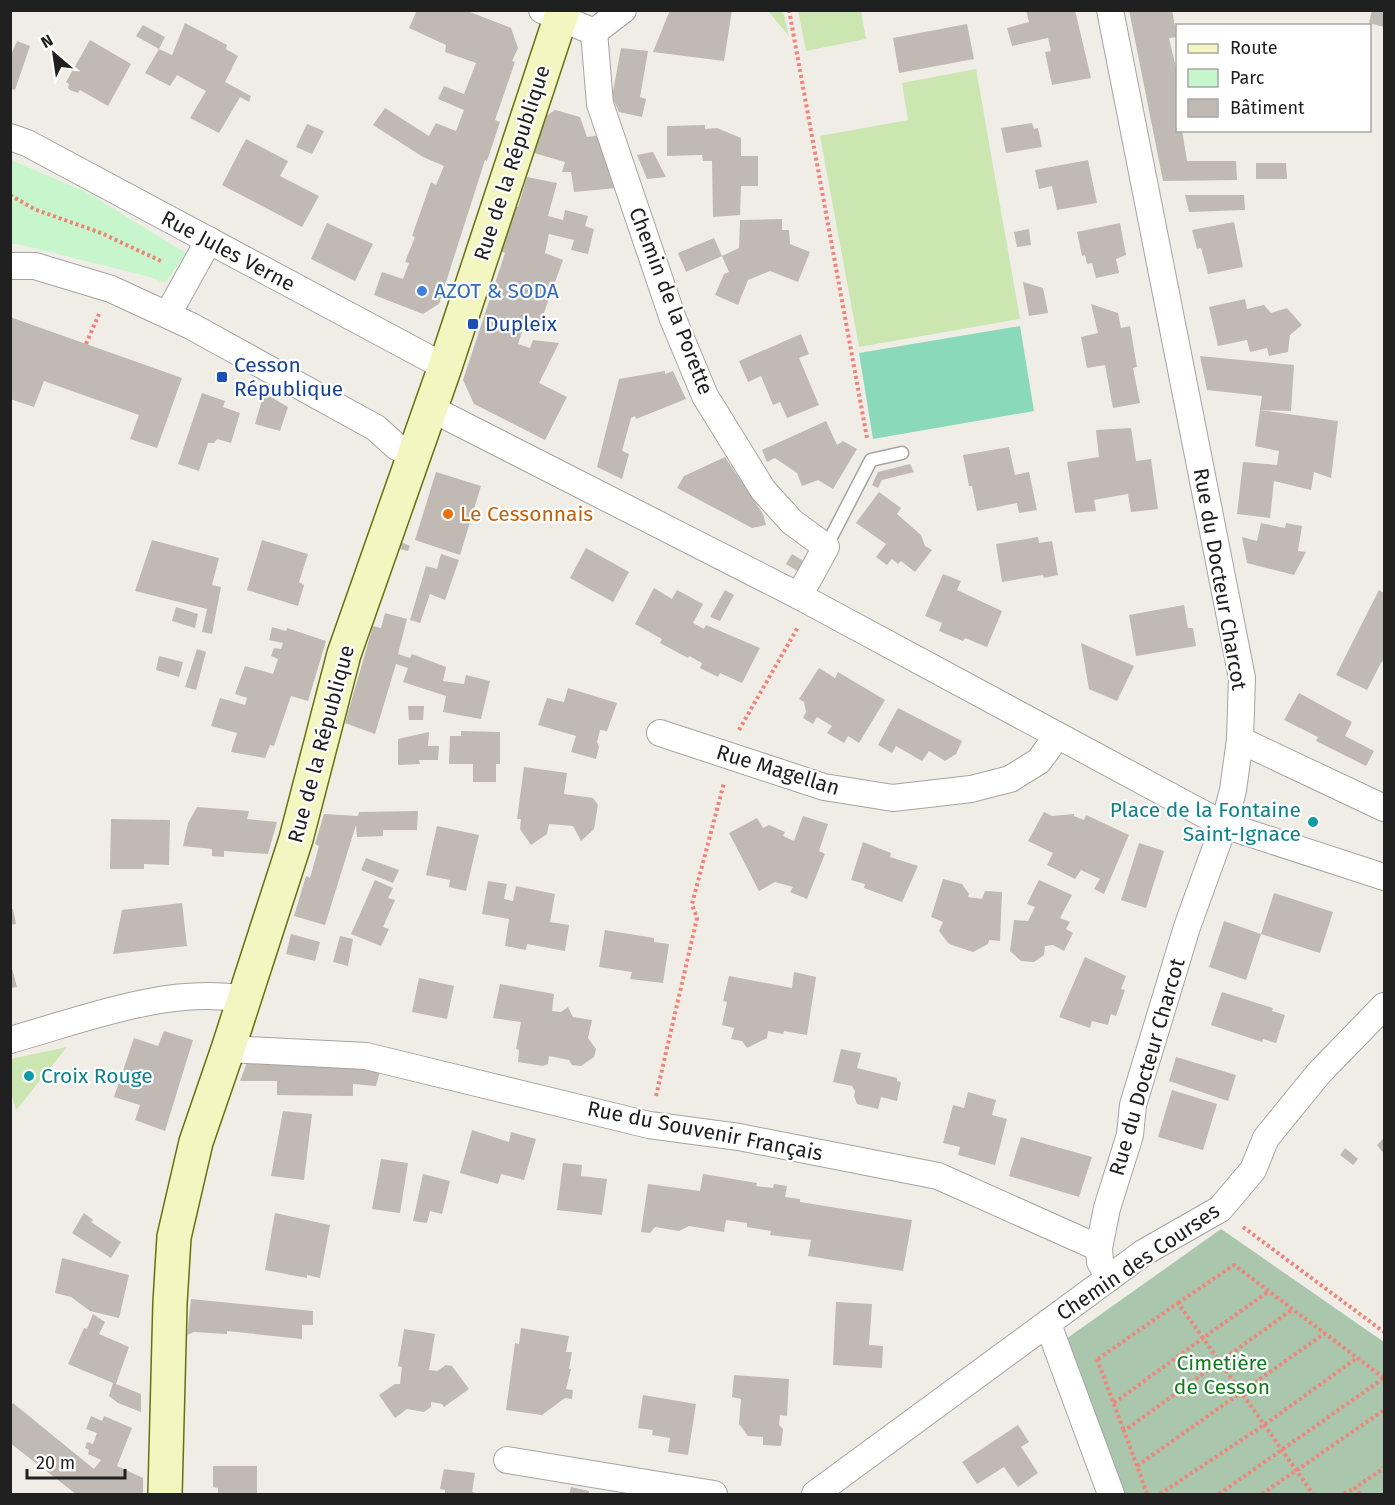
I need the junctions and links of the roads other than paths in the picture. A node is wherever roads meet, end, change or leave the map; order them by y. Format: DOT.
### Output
graph roads {
  1 [pos="623,10"];
  2 [pos="1110,10"];
  3 [pos="555,13"];
  4 [pos="594,32"];
  5 [pos="10,137"];
  6 [pos="209,240"];
  7 [pos="10,266"];
  8 [pos="168,314"];
  9 [pos="445,367"];
  10 [pos="430,408"];
  11 [pos="902,453"];
  12 [pos="413,454"];
  13 [pos="826,546"];
  14 [pos="806,600"];
  15 [pos="660,733"];
  16 [pos="1057,736"];
  17 [pos="1240,740"];
  18 [pos="1384,808"];
  19 [pos="1224,825"];
  20 [pos="1384,877"];
  21 [pos="244,999"];
  22 [pos="1384,1006"];
  23 [pos="10,1040"];
  24 [pos="228,1049"];
  25 [pos="1099,1248"];
  26 [pos="1108,1278"];
  27 [pos="1048,1324"];
  28 [pos="507,1460"];
  29 [pos="165,1494"];
  30 [pos="714,1494"];
  31 [pos="815,1494"];
  32 [pos="1111,1494"];
  1 -- 4 [label="street"];
  2 -- 17 [label="street, Rue du Docteur Charcot"];
  3 -- 4 [label="street"];
  3 -- 9 [label="street, Rue de la République"];
  4 -- 13 [label="street, Chemin de la Porette"];
  5 -- 6 [label="street, Rue Jules Verne"];
  6 -- 8 [label="street"];
  6 -- 9 [label="street, Rue Jules Verne"];
  7 -- 8 [label="street"];
  8 -- 12 [label="street"];
  9 -- 10 [label="street, Rue de la République"];
  10 -- 12 [label="street, Rue de la République"];
  10 -- 14 [label="street"];
  11 -- 13 [label="lane"];
  12 -- 21 [label="street, Rue de la République"];
  13 -- 14 [label="street"];
  14 -- 16 [label="street"];
  15 -- 16 [label="street, Rue Magellan"];
  16 -- 19 [label="street"];
  17 -- 18 [label="street"];
  17 -- 19 [label="street, Rue du Docteur Charcot"];
  19 -- 20 [label="street"];
  19 -- 25 [label="street, Rue du Docteur Charcot"];
  21 -- 23 [label="street"];
  21 -- 24 [label="street, Rue de la République"];
  22 -- 26 [label="street, Chemin des Courses"];
  24 -- 25 [label="street, Rue du Souvenir Français"];
  24 -- 29 [label="street, Rue de la République"];
  25 -- 26 [label="street, Rue du Docteur Charcot"];
  26 -- 27 [label="street, Chemin des Courses"];
  27 -- 31 [label="street, Chemin des Courses"];
  27 -- 32 [label="street"];
  28 -- 30 [label="street"];
}
